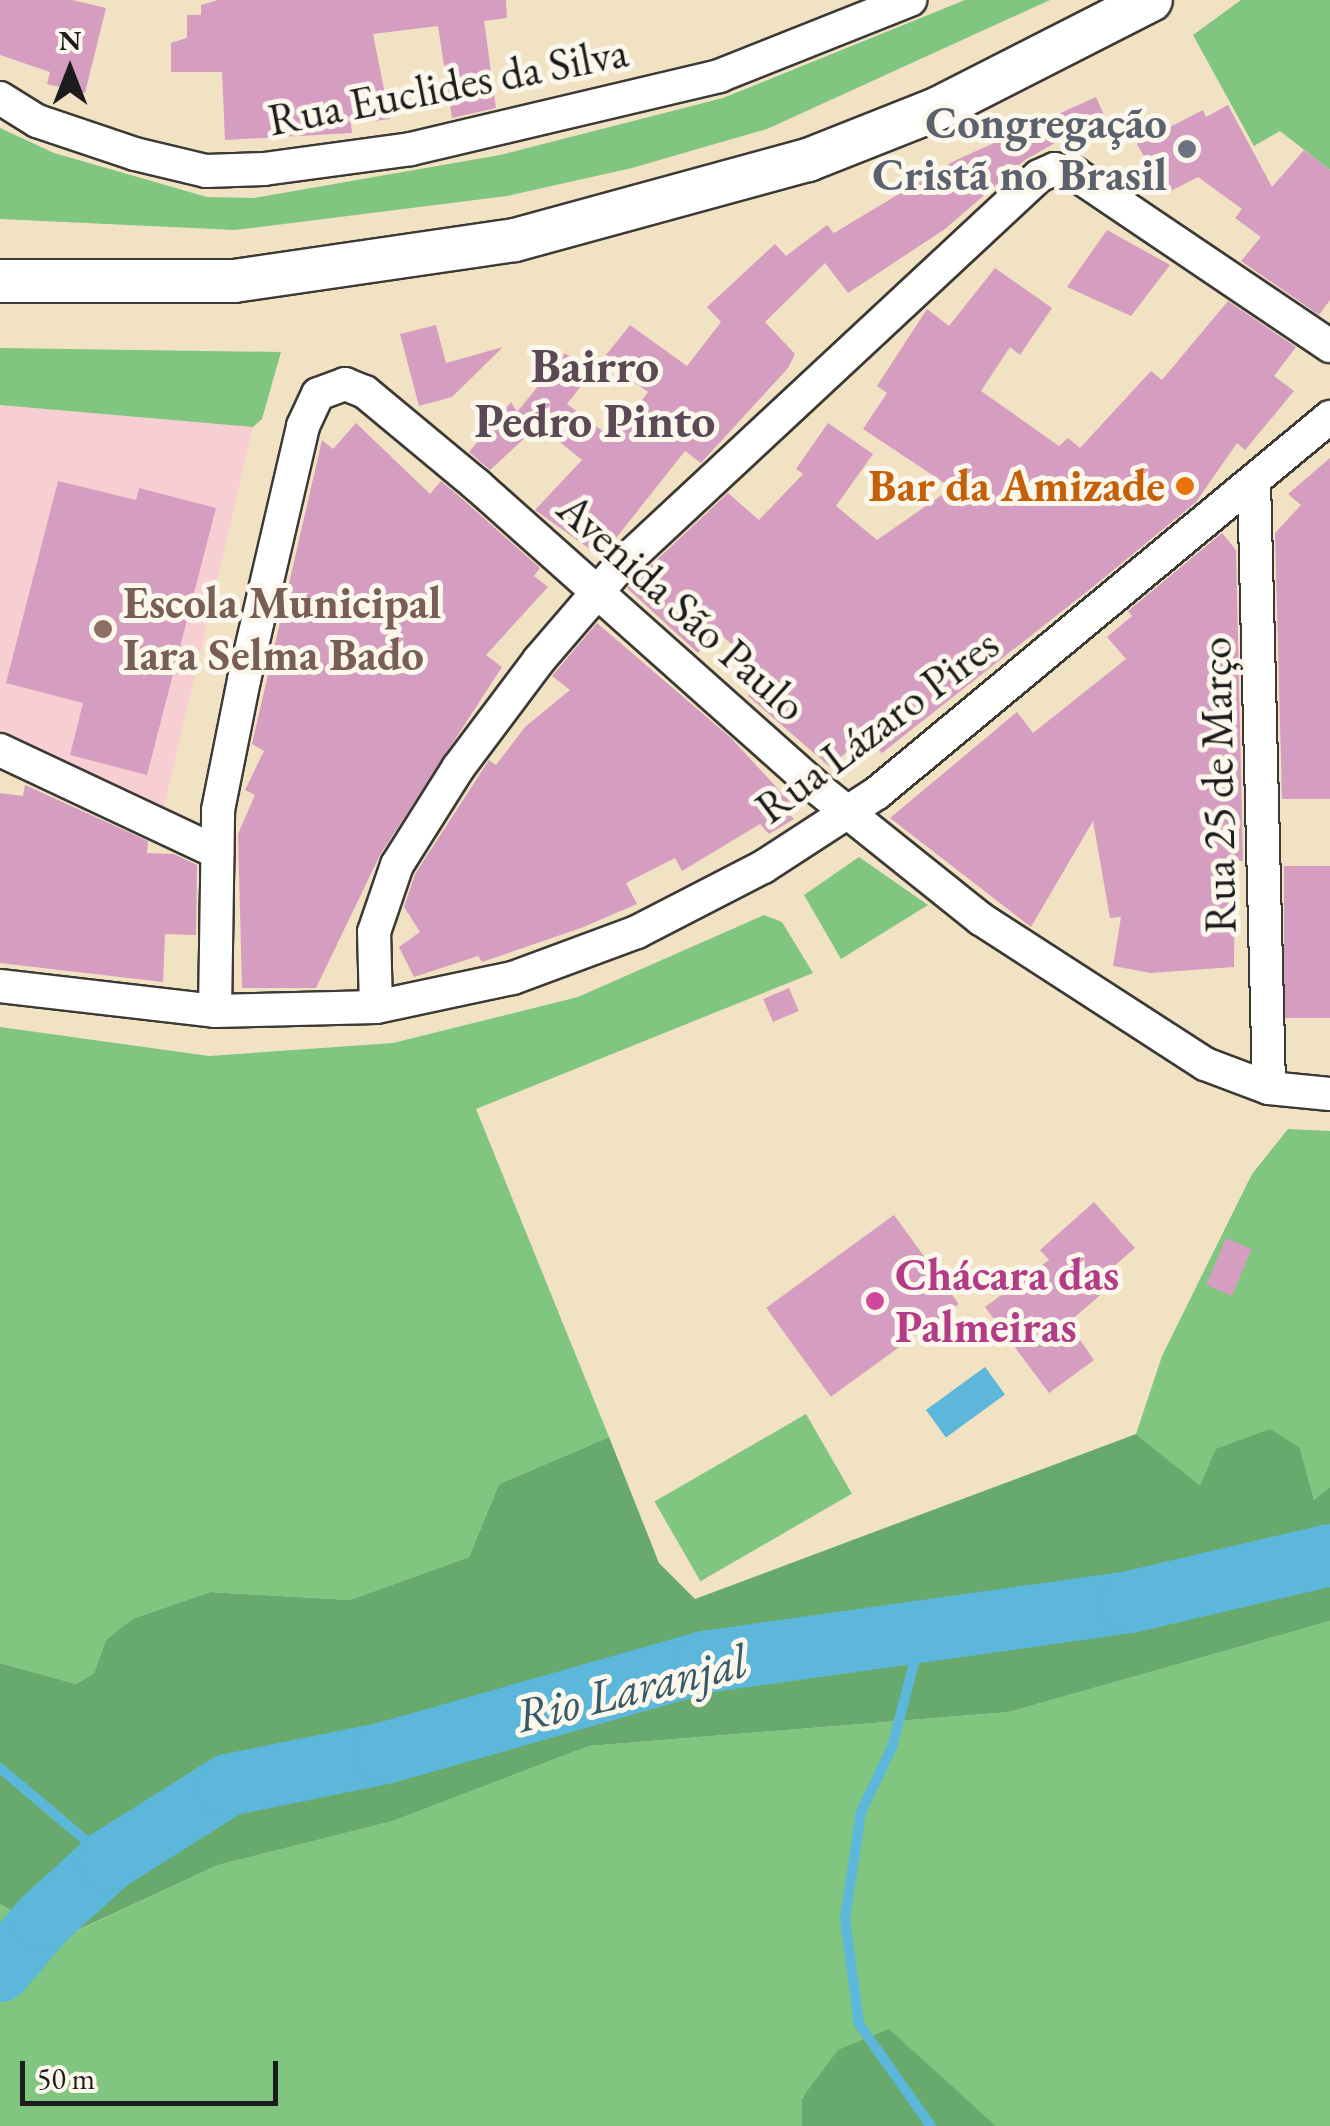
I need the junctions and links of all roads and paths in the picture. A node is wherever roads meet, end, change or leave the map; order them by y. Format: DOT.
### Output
graph roads {
  1 [pos="910,0"];
  2 [pos="1151,0"];
  3 [pos="0,98"];
  4 [pos="0,281"];
  5 [pos="1330,346"];
  6 [pos="1330,416"];
  7 [pos="1254,481"];
  8 [pos="599,590"];
  9 [pos="0,750"];
  10 [pos="847,813"];
  11 [pos="216,852"];
  12 [pos="0,986"];
  13 [pos="376,1007"];
  14 [pos="215,1011"];
  15 [pos="1268,1088"];
  16 [pos="1330,1094"];
  1 -- 3 [label="street, Rua Euclides da Silva"];
  2 -- 4 [label="main road"];
  5 -- 8 [label="street"];
  6 -- 7 [label="street, Rua Lázaro Pires"];
  7 -- 10 [label="street, Rua Lázaro Pires"];
  7 -- 15 [label="street, Rua 25 de Março"];
  8 -- 10 [label="street, Avenida São Paulo"];
  8 -- 11 [label="street, Avenida São Paulo"];
  8 -- 13 [label="street"];
  9 -- 11 [label="street"];
  10 -- 13 [label="street, Rua Lázaro Pires"];
  10 -- 15 [label="street, Avenida São Paulo"];
  11 -- 14 [label="street"];
  12 -- 14 [label="street, Rua Lázaro Pires"];
  13 -- 14 [label="street, Rua Lázaro Pires"];
  15 -- 16 [label="street, Avenida São Paulo"];
}
